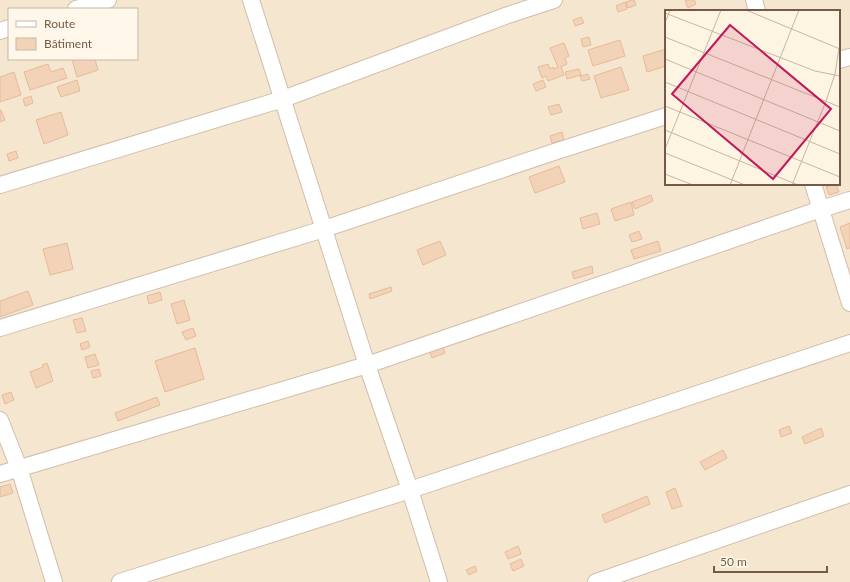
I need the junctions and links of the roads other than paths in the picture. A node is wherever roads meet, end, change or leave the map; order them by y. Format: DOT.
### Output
graph roads {
  1 [pos="108,0"];
  2 [pos="251,0"];
  3 [pos="554,0"];
  4 [pos="754,0"];
  5 [pos="80,8"];
  6 [pos="757,10"];
  7 [pos="850,57"];
  8 [pos="840,60"];
  9 [pos="283,99"];
  10 [pos="665,116"];
  11 [pos="0,185"];
  12 [pos="813,185"];
  13 [pos="850,200"];
  14 [pos="821,209"];
  15 [pos="324,229"];
  16 [pos="850,303"];
  17 [pos="0,328"];
  18 [pos="850,343"];
  19 [pos="367,365"];
  20 [pos="0,420"];
  21 [pos="18,468"];
  22 [pos="0,474"];
  23 [pos="410,490"];
  24 [pos="850,494"];
  25 [pos="54,582"];
  26 [pos="120,582"];
  27 [pos="439,582"];
  28 [pos="596,582"];
  1 -- 5 [label="street"];
  2 -- 9 [label="street"];
  3 -- 9 [label="street"];
  4 -- 6 [label="street"];
  7 -- 8 [label="street"];
  9 -- 11 [label="street"];
  9 -- 15 [label="street"];
  10 -- 15 [label="street"];
  12 -- 14 [label="street"];
  13 -- 14 [label="street"];
  14 -- 16 [label="street"];
  14 -- 19 [label="street"];
  15 -- 17 [label="street"];
  15 -- 19 [label="street"];
  18 -- 23 [label="street"];
  19 -- 21 [label="street"];
  19 -- 23 [label="street"];
  20 -- 21 [label="street"];
  21 -- 22 [label="street"];
  21 -- 25 [label="street"];
  23 -- 26 [label="street"];
  23 -- 27 [label="street"];
  24 -- 28 [label="street"];
}
